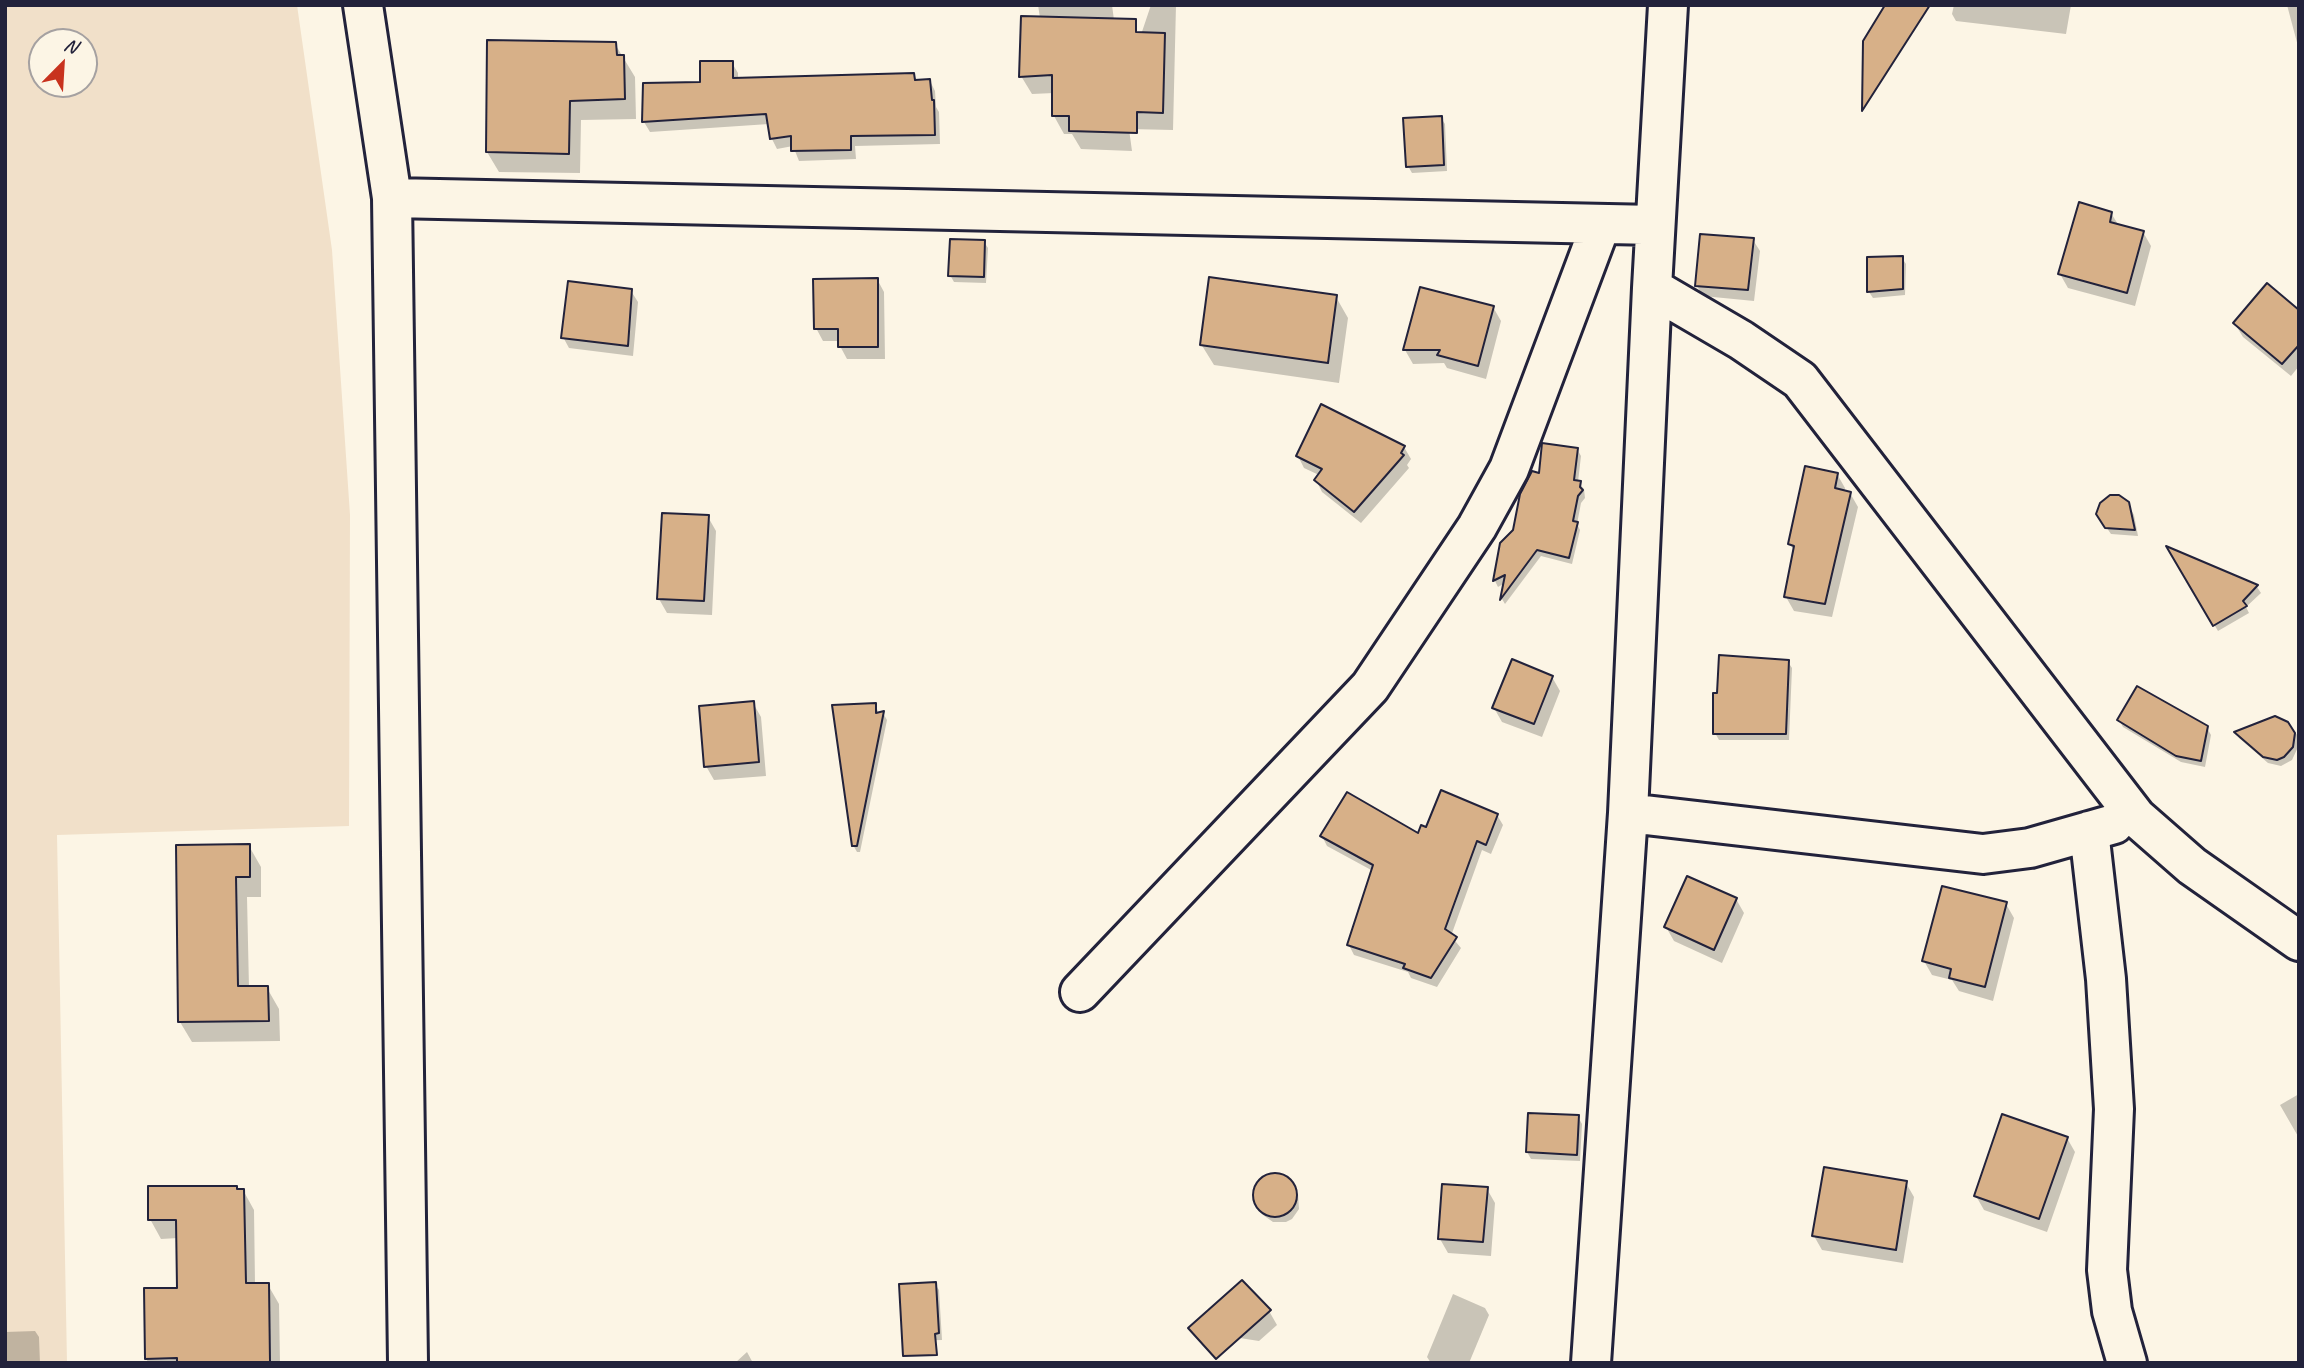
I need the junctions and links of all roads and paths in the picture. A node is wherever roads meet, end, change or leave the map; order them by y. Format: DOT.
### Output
graph roads {
  1 [pos="363,5"];
  2 [pos="1668,5"];
  3 [pos="392,198"];
  4 [pos="1601,224"];
  5 [pos="1655,225"];
  6 [pos="1652,288"];
  7 [pos="1628,813"];
  8 [pos="2136,817"];
  9 [pos="2089,831"];
  10 [pos="2299,941"];
  11 [pos="1080,992"];
  12 [pos="408,1363"];
  13 [pos="1591,1363"];
  14 [pos="2127,1363"];
  1 -- 3 [label="street"];
  2 -- 5 [label="street"];
  3 -- 4 [label="street"];
  3 -- 12 [label="street"];
  4 -- 5 [label="street"];
  4 -- 11 [label="street"];
  5 -- 6 [label="street"];
  6 -- 7 [label="street"];
  6 -- 8 [label="street"];
  7 -- 9 [label="street"];
  7 -- 13 [label="street"];
  8 -- 9 [label="street"];
  8 -- 10 [label="street"];
  9 -- 14 [label="street"];
}
